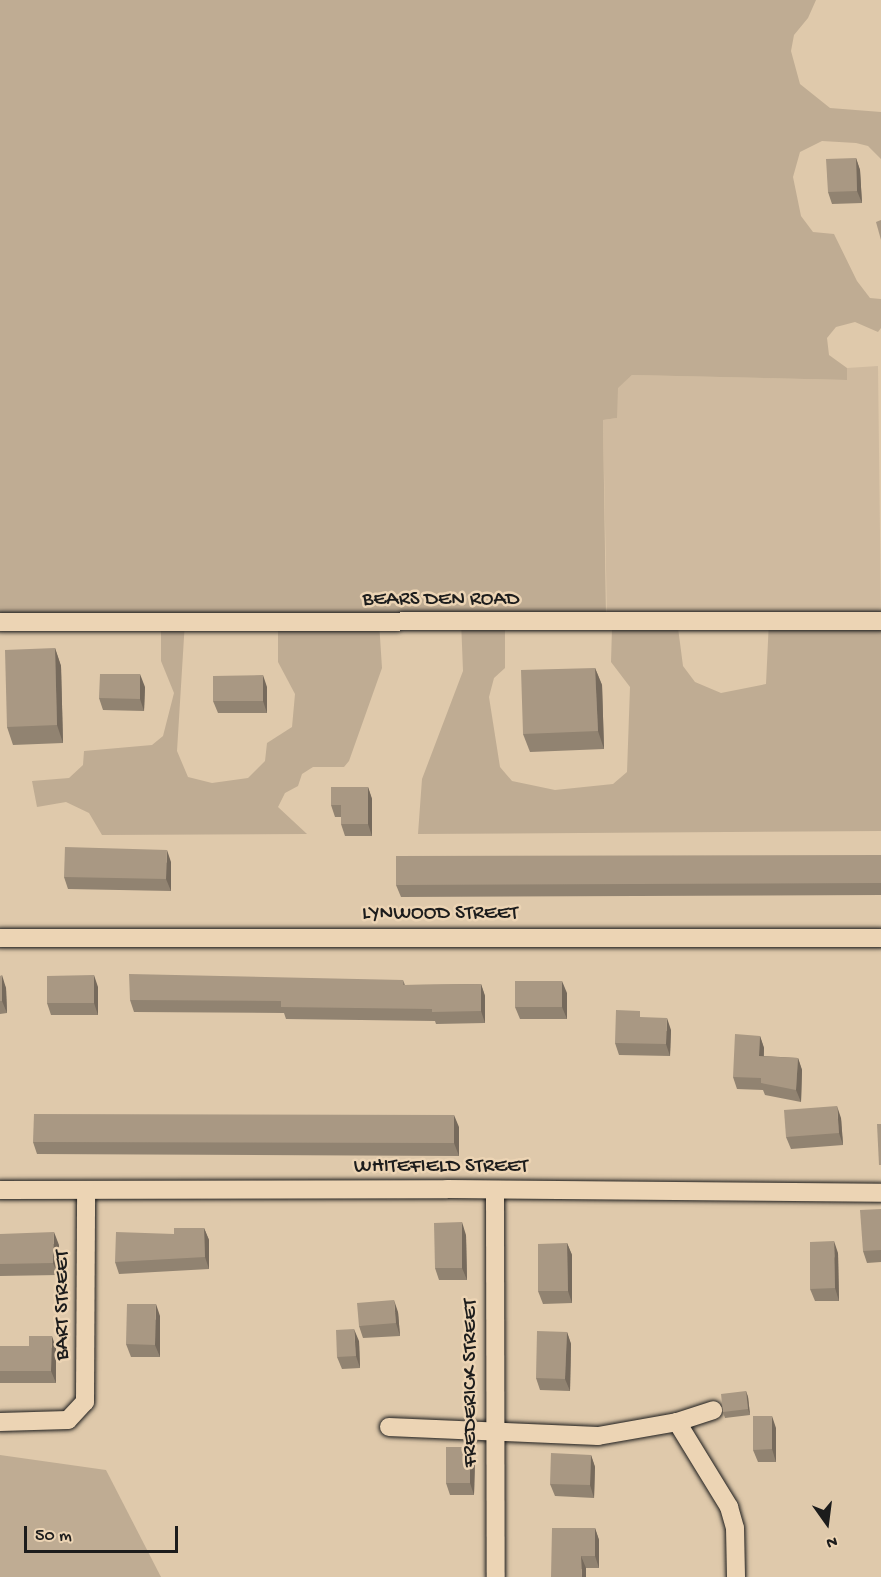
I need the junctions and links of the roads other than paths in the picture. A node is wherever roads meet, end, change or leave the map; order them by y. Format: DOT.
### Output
graph roads {
  1 [pos="881,621"];
  2 [pos="0,622"];
  3 [pos="0,938"];
  4 [pos="881,938"];
  5 [pos="0,1190"];
  6 [pos="495,1190"];
  7 [pos="86,1191"];
  8 [pos="881,1193"];
  9 [pos="713,1410"];
  10 [pos="0,1422"];
  11 [pos="676,1422"];
  12 [pos="389,1427"];
  13 [pos="495,1432"];
  14 [pos="496,1577"];
  15 [pos="736,1577"];
  1 -- 2 [label="street, BEARS DEN ROAD"];
  3 -- 4 [label="street, LYNWOOD STREET"];
  5 -- 7 [label="street, WHITEFIELD STREET"];
  6 -- 7 [label="street, WHITEFIELD STREET"];
  6 -- 8 [label="street, WHITEFIELD STREET"];
  6 -- 13 [label="street, FREDERICK STREET"];
  7 -- 10 [label="street, BART STREET"];
  9 -- 11 [label="street"];
  11 -- 13 [label="street"];
  11 -- 15 [label="street"];
  12 -- 13 [label="street"];
  13 -- 14 [label="street, FREDERICK STREET"];
}
